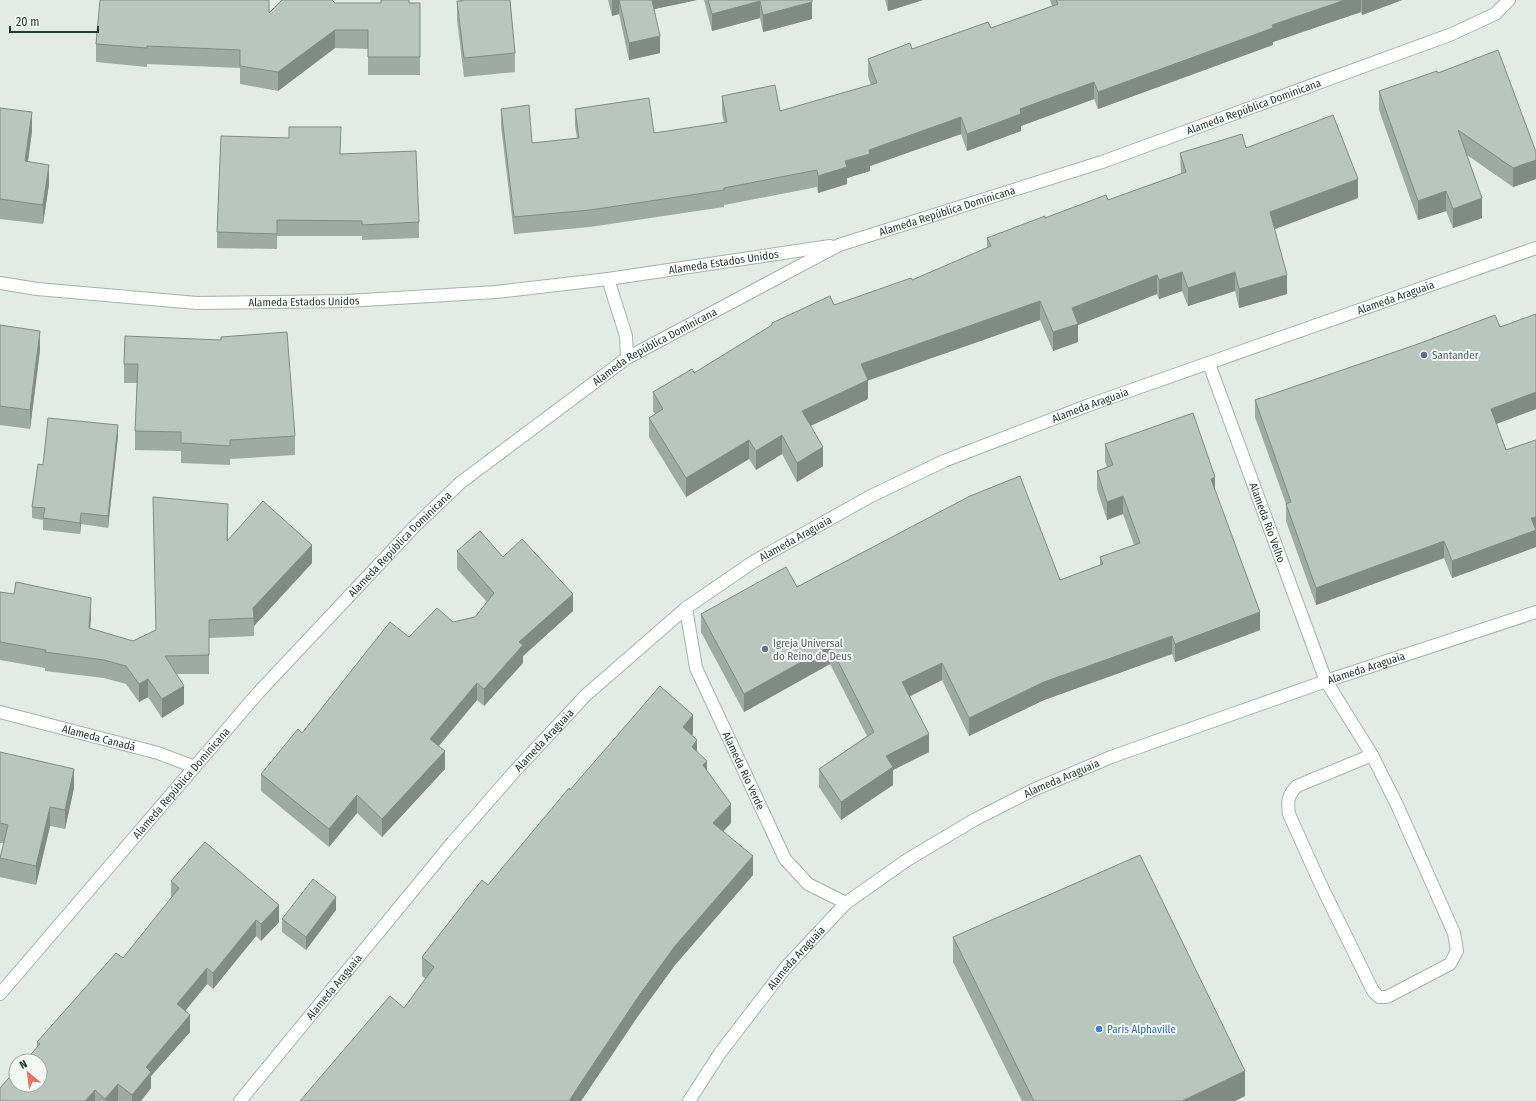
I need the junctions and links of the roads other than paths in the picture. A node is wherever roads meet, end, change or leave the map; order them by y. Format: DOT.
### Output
graph roads {
  1 [pos="1509,0"];
  2 [pos="839,244"];
  3 [pos="1536,248"];
  4 [pos="608,278"];
  5 [pos="0,282"];
  6 [pos="627,358"];
  7 [pos="1209,364"];
  8 [pos="686,608"];
  9 [pos="1536,612"];
  10 [pos="1326,681"];
  11 [pos="0,712"];
  12 [pos="1372,755"];
  13 [pos="195,767"];
  14 [pos="846,903"];
  15 [pos="0,994"];
  16 [pos="240,1101"];
  17 [pos="689,1101"];
  1 -- 2 [label="street, Alameda República Dominicana"];
  2 -- 4 [label="street, Alameda Estados Unidos"];
  2 -- 6 [label="street, Alameda República Dominicana"];
  3 -- 7 [label="street, Alameda Araguaia"];
  4 -- 5 [label="street, Alameda Estados Unidos"];
  4 -- 6 [label="street"];
  6 -- 13 [label="street, Alameda República Dominicana"];
  7 -- 8 [label="street, Alameda Araguaia"];
  7 -- 10 [label="street, Alameda Rio Velho"];
  8 -- 14 [label="street, Alameda Rio Verde"];
  8 -- 16 [label="street, Alameda Araguaia"];
  9 -- 10 [label="street, Alameda Araguaia"];
  10 -- 12 [label="street, Alameda Rio Velho"];
  10 -- 14 [label="street, Alameda Araguaia"];
  11 -- 13 [label="street, Alameda Canadá"];
  12 -- 12 [label="street, Alameda Rio Velho"];
  13 -- 15 [label="street, Alameda República Dominicana"];
  14 -- 17 [label="street, Alameda Araguaia"];
}
